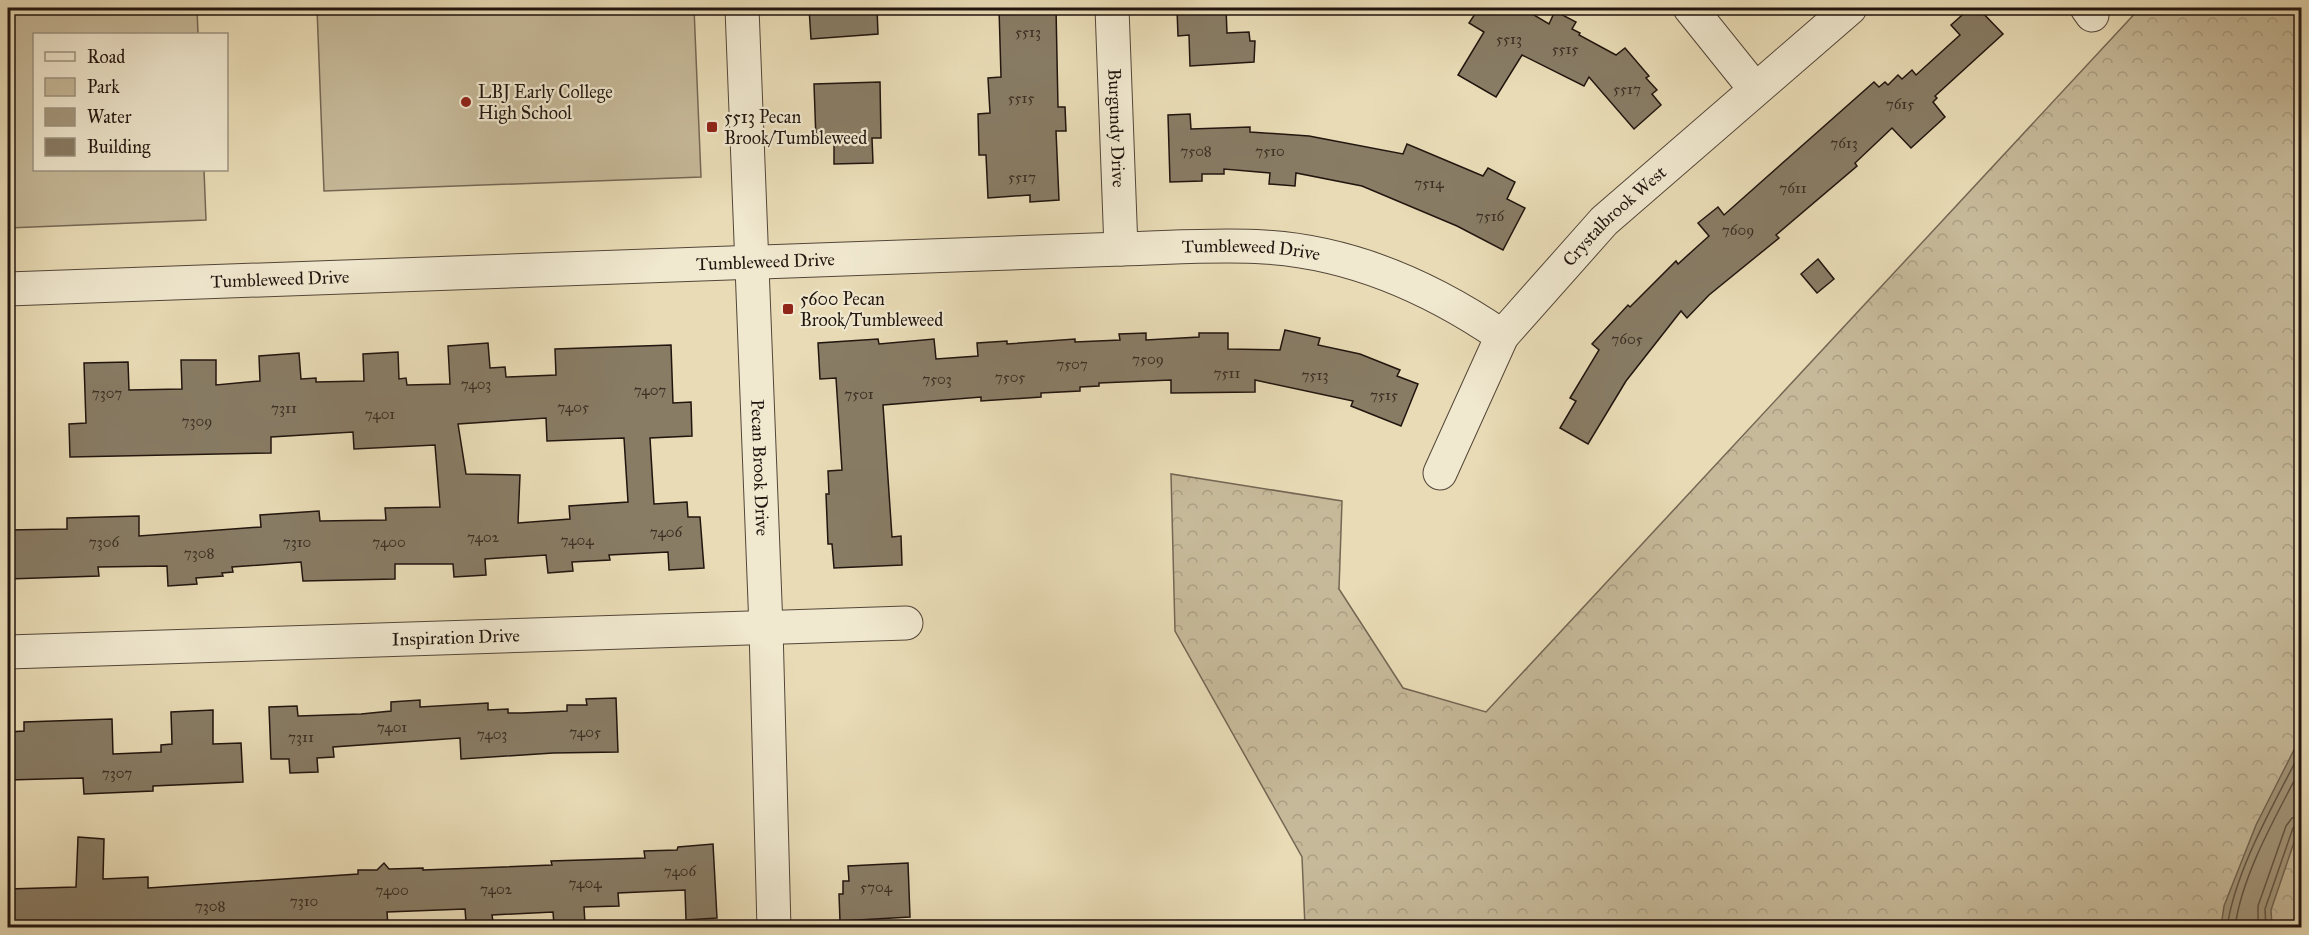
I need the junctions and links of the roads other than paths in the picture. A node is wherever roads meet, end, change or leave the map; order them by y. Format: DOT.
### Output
graph roads {
  1 [pos="742,8"];
  2 [pos="1112,8"];
  3 [pos="1690,8"];
  4 [pos="1850,8"];
  5 [pos="1755,89"];
  6 [pos="1121,249"];
  7 [pos="751,263"];
  8 [pos="8,289"];
  9 [pos="1502,336"];
  10 [pos="1440,473"];
  11 [pos="906,623"];
  12 [pos="766,628"];
  13 [pos="8,652"];
  14 [pos="774,927"];
  1 -- 7 [label="street, Pecan Brook Drive"];
  2 -- 6 [label="street, Burgundy Drive"];
  3 -- 5 [label="street"];
  4 -- 5 [label="street, Crystalbrook West"];
  5 -- 9 [label="street, Crystalbrook West"];
  6 -- 7 [label="street, Tumbleweed Drive"];
  6 -- 9 [label="street, Tumbleweed Drive"];
  7 -- 8 [label="street, Tumbleweed Drive"];
  7 -- 12 [label="street, Pecan Brook Drive"];
  9 -- 10 [label="street, Crystalbrook West"];
  11 -- 12 [label="street, Inspiration Drive"];
  12 -- 13 [label="street, Inspiration Drive"];
  12 -- 14 [label="street, Pecan Brook Drive"];
}
